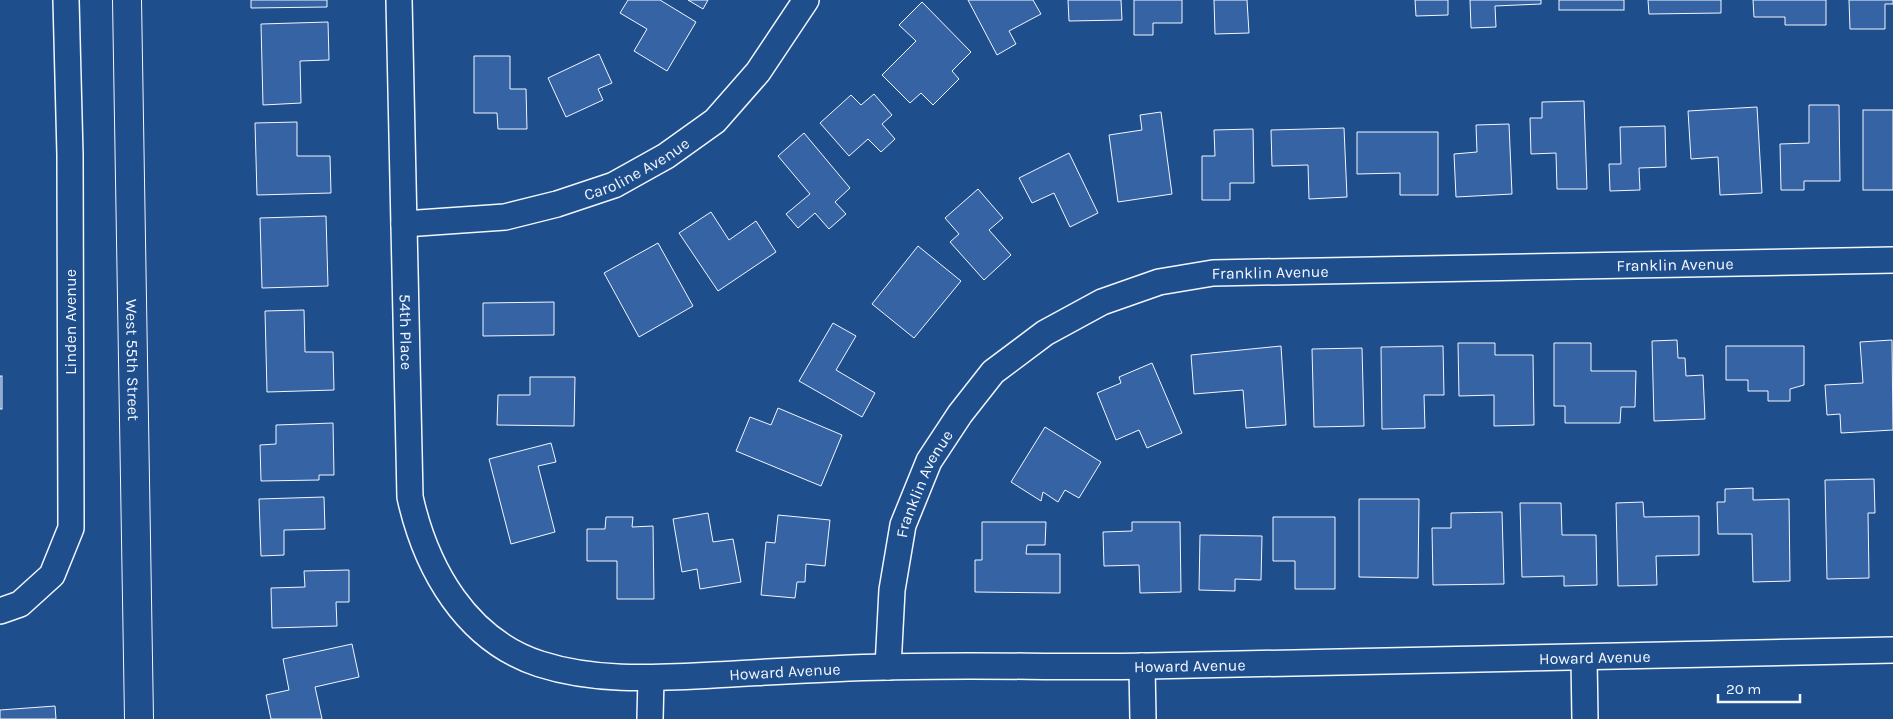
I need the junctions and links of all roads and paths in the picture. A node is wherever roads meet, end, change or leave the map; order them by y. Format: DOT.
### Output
graph roads {
  1 [pos="66,0"];
  2 [pos="126,0"];
  3 [pos="399,0"];
  4 [pos="806,0"];
  5 [pos="404,224"];
  6 [pos="1893,260"];
  7 [pos="0,611"];
  8 [pos="493,640"];
  9 [pos="1893,650"];
  10 [pos="1584,658"];
  11 [pos="1142,666"];
  12 [pos="888,667"];
  13 [pos="650,678"];
  14 [pos="139,719"];
  15 [pos="650,719"];
  16 [pos="1143,719"];
  17 [pos="1585,719"];
  1 -- 7 [label="street, Linden Avenue"];
  2 -- 14 [label="main road, West 55th Street"];
  3 -- 5 [label="street, 54th Place"];
  4 -- 5 [label="street, Caroline Avenue"];
  5 -- 8 [label="street, 54th Place"];
  6 -- 12 [label="street, Franklin Avenue"];
  8 -- 13 [label="street, Howard Avenue"];
  9 -- 10 [label="street, Howard Avenue"];
  10 -- 11 [label="street, Howard Avenue"];
  10 -- 17 [label="street"];
  11 -- 12 [label="street, Howard Avenue"];
  11 -- 16 [label="street"];
  12 -- 13 [label="street, Howard Avenue"];
  13 -- 15 [label="street"];
}
